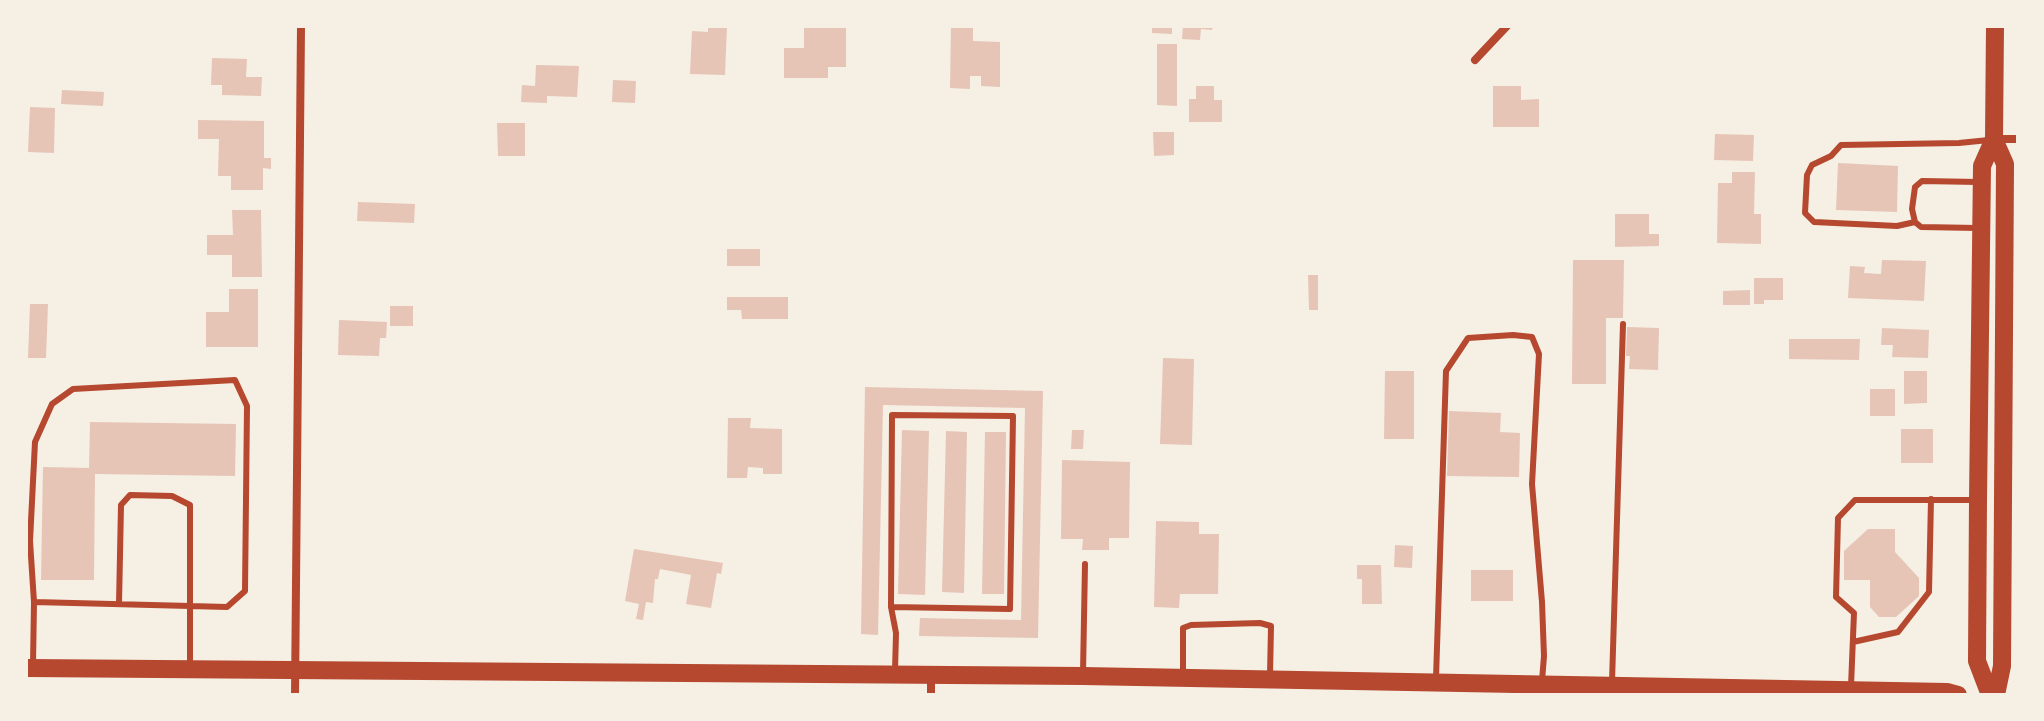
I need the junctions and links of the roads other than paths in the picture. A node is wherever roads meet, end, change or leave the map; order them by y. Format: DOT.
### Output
graph roads {
  1 [pos="301,26"];
  2 [pos="1507,26"];
  3 [pos="1995,26"];
  4 [pos="1475,60"];
  5 [pos="1994,139"];
  6 [pos="2018,139"];
  7 [pos="1982,182"];
  8 [pos="1915,222"];
  9 [pos="1981,229"];
  10 [pos="2011,252"];
  11 [pos="1623,324"];
  12 [pos="2011,456"];
  13 [pos="1931,499"];
  14 [pos="1978,500"];
  15 [pos="2010,560"];
  16 [pos="1085,564"];
  17 [pos="34,602"];
  18 [pos="119,604"];
  19 [pos="190,606"];
  20 [pos="891,607"];
  21 [pos="1853,642"];
  22 [pos="29,668"];
  23 [pos="190,669"];
  24 [pos="294,669"];
  25 [pos="895,675"];
  26 [pos="931,675"];
  27 [pos="1083,676"];
  28 [pos="1183,678"];
  29 [pos="1270,680"];
  30 [pos="1436,682"];
  31 [pos="1542,684"];
  32 [pos="1612,686"];
  33 [pos="1851,690"];
  34 [pos="295,695"];
  35 [pos="931,695"];
  36 [pos="1958,695"];
  37 [pos="1990,695"];
  38 [pos="1996,695"];
  1 -- 24 [label="street"];
  2 -- 4 [label="street"];
  3 -- 5 [label="main road"];
  5 -- 6 [label="street"];
  5 -- 7 [label="main road"];
  5 -- 8 [label="lane"];
  5 -- 10 [label="main road"];
  7 -- 8 [label="lane"];
  7 -- 9 [label="main road"];
  8 -- 9 [label="lane"];
  9 -- 14 [label="main road"];
  10 -- 12 [label="main road"];
  11 -- 32 [label="lane"];
  12 -- 15 [label="main road"];
  13 -- 14 [label="lane"];
  13 -- 21 [label="lane"];
  13 -- 21 [label="lane"];
  14 -- 37 [label="main road"];
  15 -- 38 [label="main road"];
  16 -- 27 [label="lane"];
  17 -- 18 [label="lane"];
  17 -- 19 [label="lane"];
  17 -- 22 [label="lane"];
  18 -- 19 [label="lane"];
  18 -- 19 [label="lane"];
  19 -- 23 [label="lane"];
  20 -- 20 [label="lane"];
  20 -- 25 [label="lane"];
  21 -- 33 [label="lane"];
  22 -- 23 [label="main road"];
  23 -- 24 [label="main road"];
  24 -- 25 [label="main road"];
  24 -- 34 [label="street"];
  25 -- 26 [label="main road"];
  26 -- 27 [label="main road"];
  26 -- 35 [label="street"];
  27 -- 28 [label="main road"];
  28 -- 29 [label="main road"];
  28 -- 29 [label="lane"];
  29 -- 30 [label="main road"];
  30 -- 31 [label="main road"];
  30 -- 31 [label="lane"];
  31 -- 32 [label="main road"];
  32 -- 33 [label="main road"];
  33 -- 36 [label="main road"];
}
